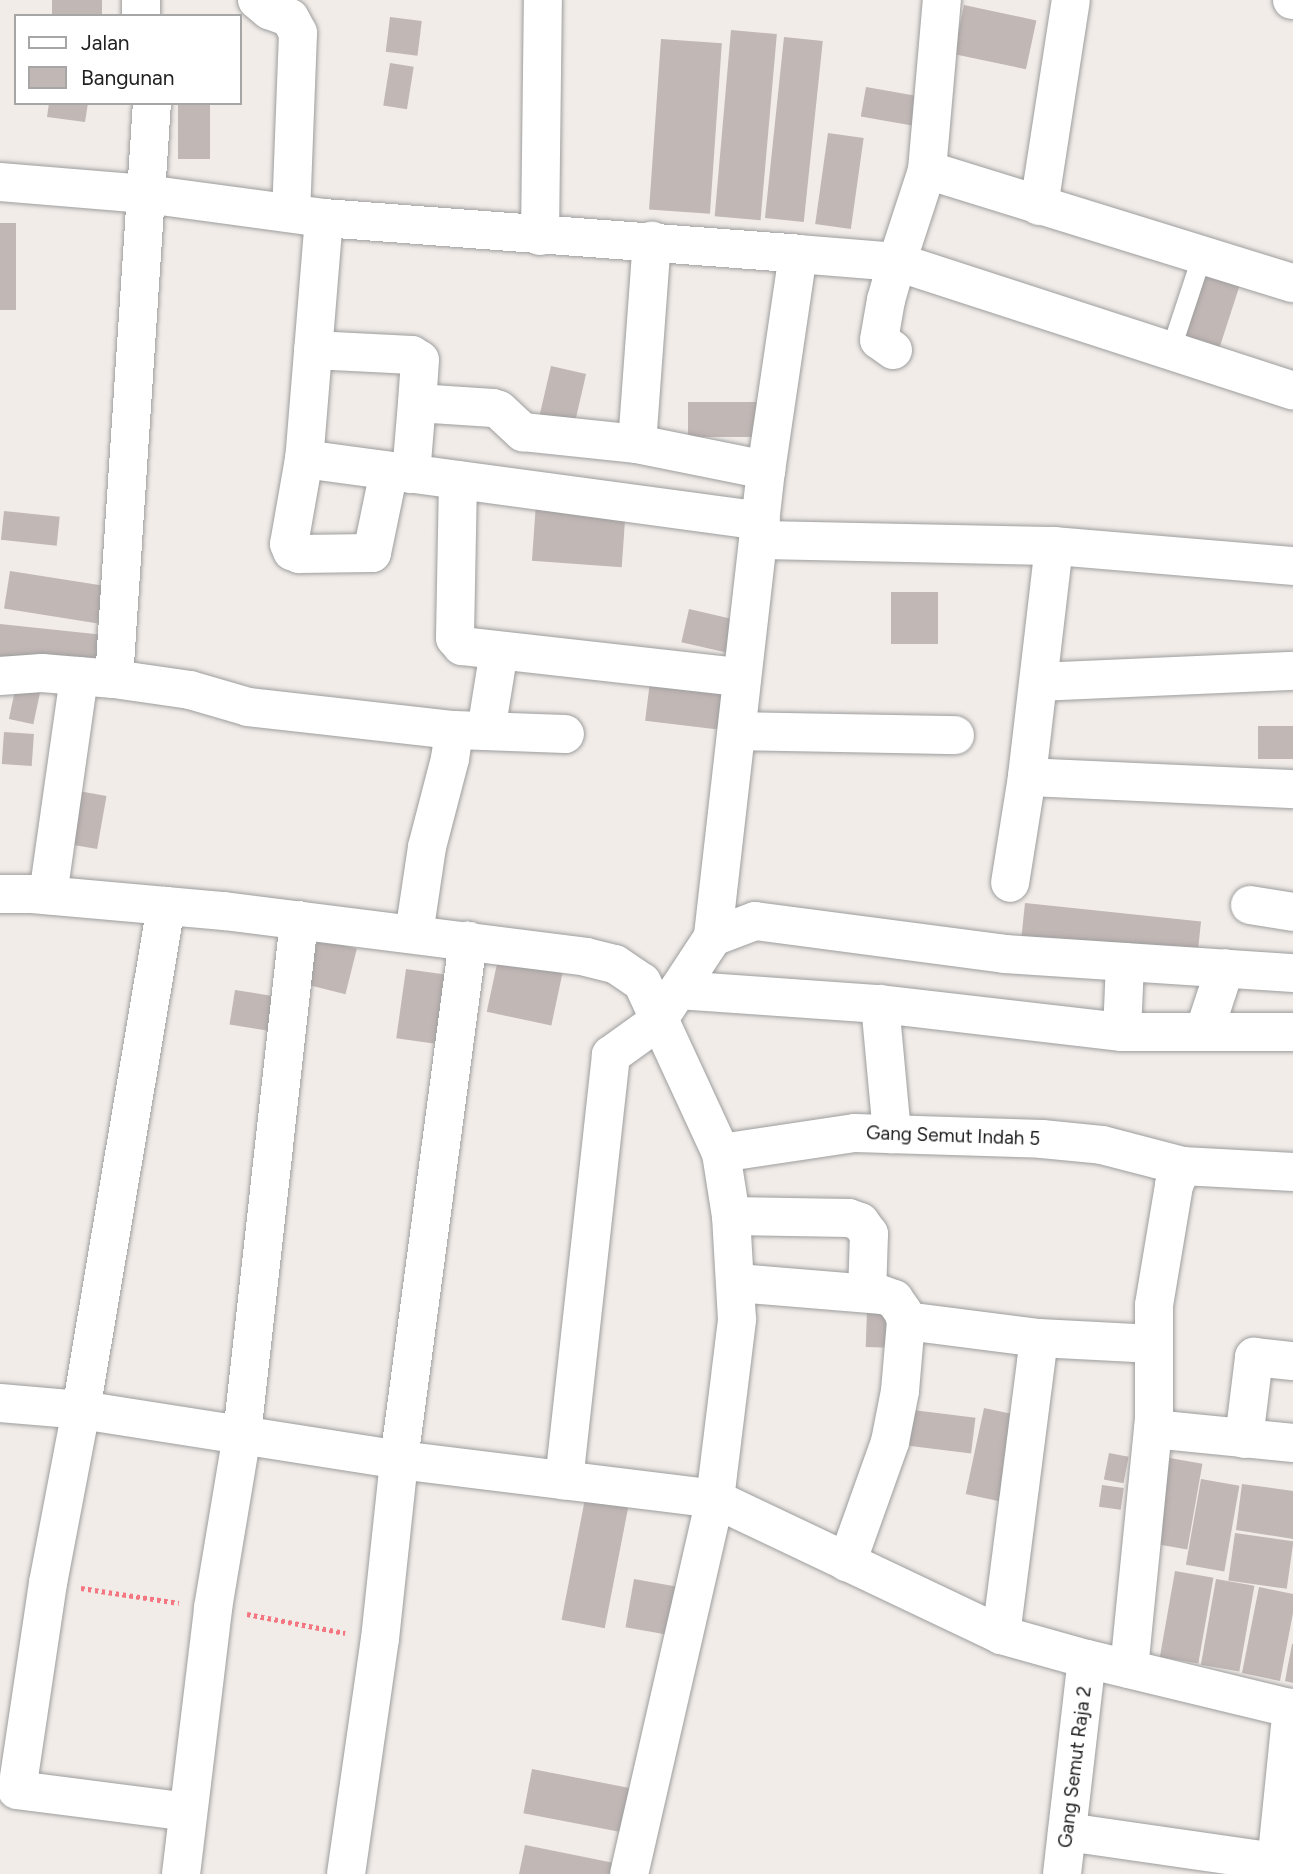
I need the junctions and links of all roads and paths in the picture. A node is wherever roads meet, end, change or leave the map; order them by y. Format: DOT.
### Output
graph roads {
  1 [pos="257,0"];
  2 [pos="543,0"];
  3 [pos="942,0"];
  4 [pos="1071,0"];
  5 [pos="152,105"];
  6 [pos="927,170"];
  7 [pos="0,183"];
  8 [pos="146,194"];
  9 [pos="1039,206"];
  10 [pos="307,216"];
  11 [pos="540,236"];
  12 [pos="652,241"];
  13 [pos="798,254"];
  14 [pos="1201,257"];
  15 [pos="897,262"];
  16 [pos="1293,283"];
  17 [pos="313,350"];
  18 [pos="893,350"];
  19 [pos="1170,351"];
  20 [pos="1293,392"];
  21 [pos="417,403"];
  22 [pos="637,444"];
  23 [pos="304,459"];
  24 [pos="766,470"];
  25 [pos="400,472"];
  26 [pos="458,480"];
  27 [pos="759,531"];
  28 [pos="1054,546"];
  29 [pos="1293,566"];
  30 [pos="499,650"];
  31 [pos="1293,671"];
  32 [pos="0,676"];
  33 [pos="740,677"];
  34 [pos="96,678"];
  35 [pos="1039,682"];
  36 [pos="470,730"];
  37 [pos="737,731"];
  38 [pos="565,734"];
  39 [pos="955,735"];
  40 [pos="1027,777"];
  41 [pos="1293,789"];
  42 [pos="1010,883"];
  43 [pos="0,894"];
  44 [pos="48,895"];
  45 [pos="1250,905"];
  46 [pos="166,906"];
  47 [pos="1293,912"];
  48 [pos="299,920"];
  49 [pos="414,934"];
  50 [pos="713,937"];
  51 [pos="468,941"];
  52 [pos="1125,962"];
  53 [pos="1225,968"];
  54 [pos="1293,973"];
  55 [pos="678,989"];
  56 [pos="880,1004"];
  57 [pos="657,1022"];
  58 [pos="1122,1032"];
  59 [pos="1204,1032"];
  60 [pos="1293,1032"];
  61 [pos="892,1134"];
  62 [pos="721,1153"];
  63 [pos="1184,1167"];
  64 [pos="1293,1172"];
  65 [pos="732,1216"];
  66 [pos="737,1283"];
  67 [pos="867,1293"];
  68 [pos="905,1321"];
  69 [pos="1039,1338"];
  70 [pos="1154,1344"];
  71 [pos="1293,1361"];
  72 [pos="0,1403"];
  73 [pos="81,1410"];
  74 [pos="1153,1429"];
  75 [pos="242,1435"];
  76 [pos="1244,1438"];
  77 [pos="1293,1443"];
  78 [pos="399,1460"];
  79 [pos="564,1480"];
  80 [pos="715,1499"];
  81 [pos="847,1563"];
  82 [pos="1000,1635"];
  83 [pos="1087,1659"];
  84 [pos="1129,1669"];
  85 [pos="1293,1709"];
  86 [pos="188,1812"];
  87 [pos="1067,1832"];
  88 [pos="1276,1868"];
  89 [pos="181,1874"];
  90 [pos="346,1874"];
  91 [pos="629,1874"];
  92 [pos="1062,1874"];
  1 -- 10 [label="street"];
  2 -- 11 [label="street"];
  3 -- 6 [label="street"];
  4 -- 9 [label="street"];
  5 -- 8 [label="street"];
  6 -- 9 [label="street"];
  6 -- 15 [label="street"];
  7 -- 8 [label="street"];
  8 -- 10 [label="street"];
  8 -- 34 [label="street"];
  9 -- 14 [label="street"];
  10 -- 11 [label="street"];
  10 -- 17 [label="street"];
  11 -- 12 [label="street"];
  12 -- 13 [label="street"];
  12 -- 22 [label="street"];
  13 -- 15 [label="street"];
  13 -- 24 [label="street"];
  14 -- 16 [label="street"];
  14 -- 19 [label="lane"];
  15 -- 18 [label="street"];
  15 -- 19 [label="street"];
  17 -- 21 [label="street"];
  17 -- 23 [label="street"];
  19 -- 20 [label="street"];
  21 -- 22 [label="street"];
  21 -- 25 [label="street"];
  22 -- 24 [label="street"];
  23 -- 25 [label="street"];
  23 -- 25 [label="street"];
  24 -- 27 [label="street"];
  25 -- 26 [label="street"];
  26 -- 27 [label="street"];
  26 -- 30 [label="street"];
  27 -- 28 [label="street"];
  27 -- 33 [label="street"];
  28 -- 29 [label="street"];
  28 -- 35 [label="street"];
  30 -- 33 [label="street"];
  30 -- 36 [label="street"];
  31 -- 35 [label="street"];
  32 -- 34 [label="street"];
  33 -- 37 [label="street"];
  34 -- 36 [label="street"];
  34 -- 44 [label="street"];
  35 -- 40 [label="street"];
  36 -- 38 [label="street"];
  36 -- 49 [label="street"];
  37 -- 39 [label="street"];
  37 -- 50 [label="street"];
  40 -- 41 [label="street"];
  40 -- 42 [label="street"];
  43 -- 44 [label="street"];
  44 -- 46 [label="street"];
  45 -- 47 [label="street"];
  46 -- 48 [label="street"];
  46 -- 73 [label="street"];
  48 -- 49 [label="street"];
  48 -- 75 [label="street"];
  49 -- 51 [label="street"];
  50 -- 52 [label="street"];
  50 -- 55 [label="street"];
  51 -- 57 [label="street"];
  51 -- 78 [label="street"];
  52 -- 53 [label="street"];
  52 -- 58 [label="street"];
  53 -- 54 [label="street"];
  53 -- 59 [label="street"];
  55 -- 56 [label="street"];
  55 -- 57 [label="street"];
  56 -- 58 [label="street"];
  56 -- 61 [label="street"];
  57 -- 62 [label="street"];
  57 -- 79 [label="street"];
  58 -- 59 [label="street"];
  59 -- 60 [label="street"];
  61 -- 62 [label="street, Gang Semut Indah 5"];
  61 -- 63 [label="street, Gang Semut Indah 5"];
  62 -- 65 [label="street"];
  63 -- 64 [label="street, Gang Semut Indah 5"];
  63 -- 70 [label="street"];
  65 -- 66 [label="street"];
  65 -- 67 [label="street"];
  66 -- 67 [label="street"];
  66 -- 80 [label="street"];
  67 -- 68 [label="street"];
  68 -- 69 [label="street"];
  68 -- 81 [label="street"];
  69 -- 70 [label="street"];
  69 -- 82 [label="street"];
  70 -- 74 [label="street"];
  71 -- 76 [label="street"];
  72 -- 73 [label="street"];
  73 -- 75 [label="street"];
  73 -- 86 [label="street"];
  74 -- 76 [label="street"];
  74 -- 84 [label="street"];
  75 -- 78 [label="street"];
  75 -- 86 [label="street"];
  76 -- 77 [label="street"];
  78 -- 79 [label="street"];
  78 -- 90 [label="street"];
  79 -- 80 [label="street"];
  80 -- 81 [label="street"];
  80 -- 91 [label="street"];
  81 -- 82 [label="street"];
  82 -- 83 [label="street"];
  83 -- 84 [label="street"];
  83 -- 87 [label="street, Gang Semut Raja 2"];
  84 -- 85 [label="street"];
  85 -- 88 [label="street"];
  86 -- 89 [label="street"];
  87 -- 88 [label="street"];
  87 -- 92 [label="street, Gang Semut Raja 2"];
}
